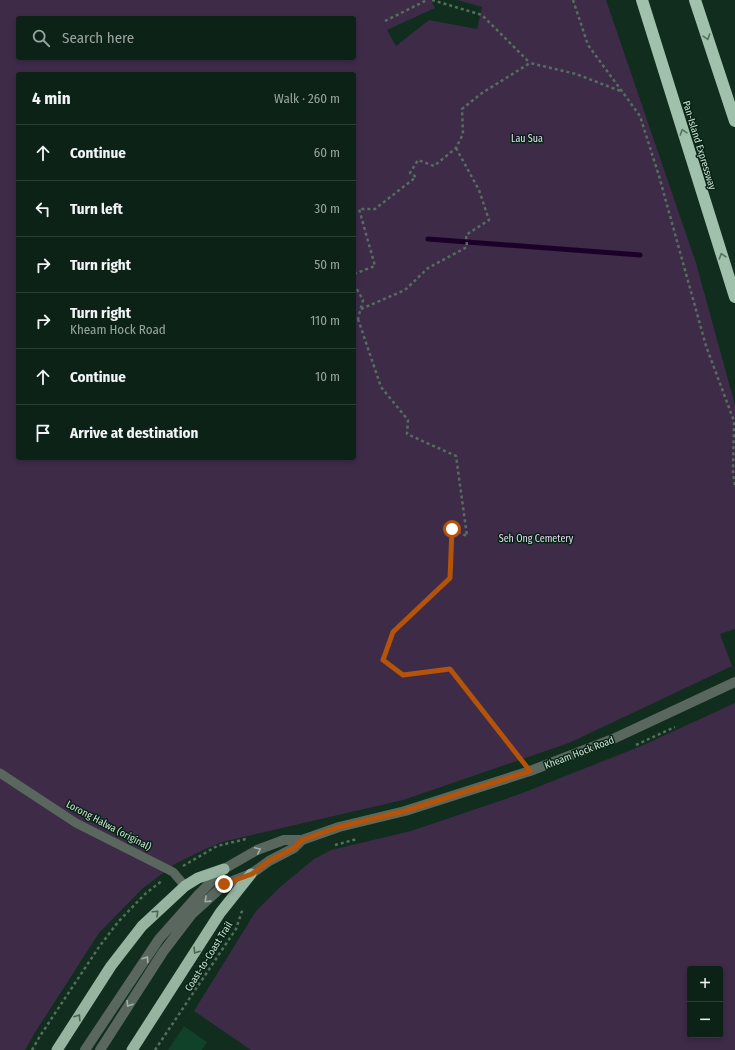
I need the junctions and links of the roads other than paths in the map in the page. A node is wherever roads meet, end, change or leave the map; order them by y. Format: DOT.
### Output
graph roads {
  1 [pos="642,0"];
  2 [pos="695,0"];
  3 [pos="735,121"];
  4 [pos="735,297"];
  5 [pos="735,682"];
  6 [pos="0,772"];
  7 [pos="302,840"];
  8 [pos="224,869"];
  9 [pos="252,874"];
  10 [pos="185,886"];
  11 [pos="57,1050"];
  12 [pos="85,1050"];
  13 [pos="100,1050"];
  14 [pos="132,1050"];
  4 -- 1 [label="highway, Pan-Island Expressway, one-way"];
  2 -- 3 [label="highway, one-way"];
  5 -- 7 [label="street, Kheam Hock Road"];
  6 -- 10 [label="lane, Lorong Halwa (original)"];
  8 -- 7 [label="street, Kheam Hock Road, one-way"];
  7 -- 9 [label="street, Kheam Hock Road"];
  8 -- 10 [label="highway"];
  12 -- 8 [label="street, Kheam Hock Road, one-way"];
  9 -- 13 [label="street, Kheam Hock Road, one-way"];
  9 -- 14 [label="highway, one-way"];
  11 -- 10 [label="highway, one-way"];
}
